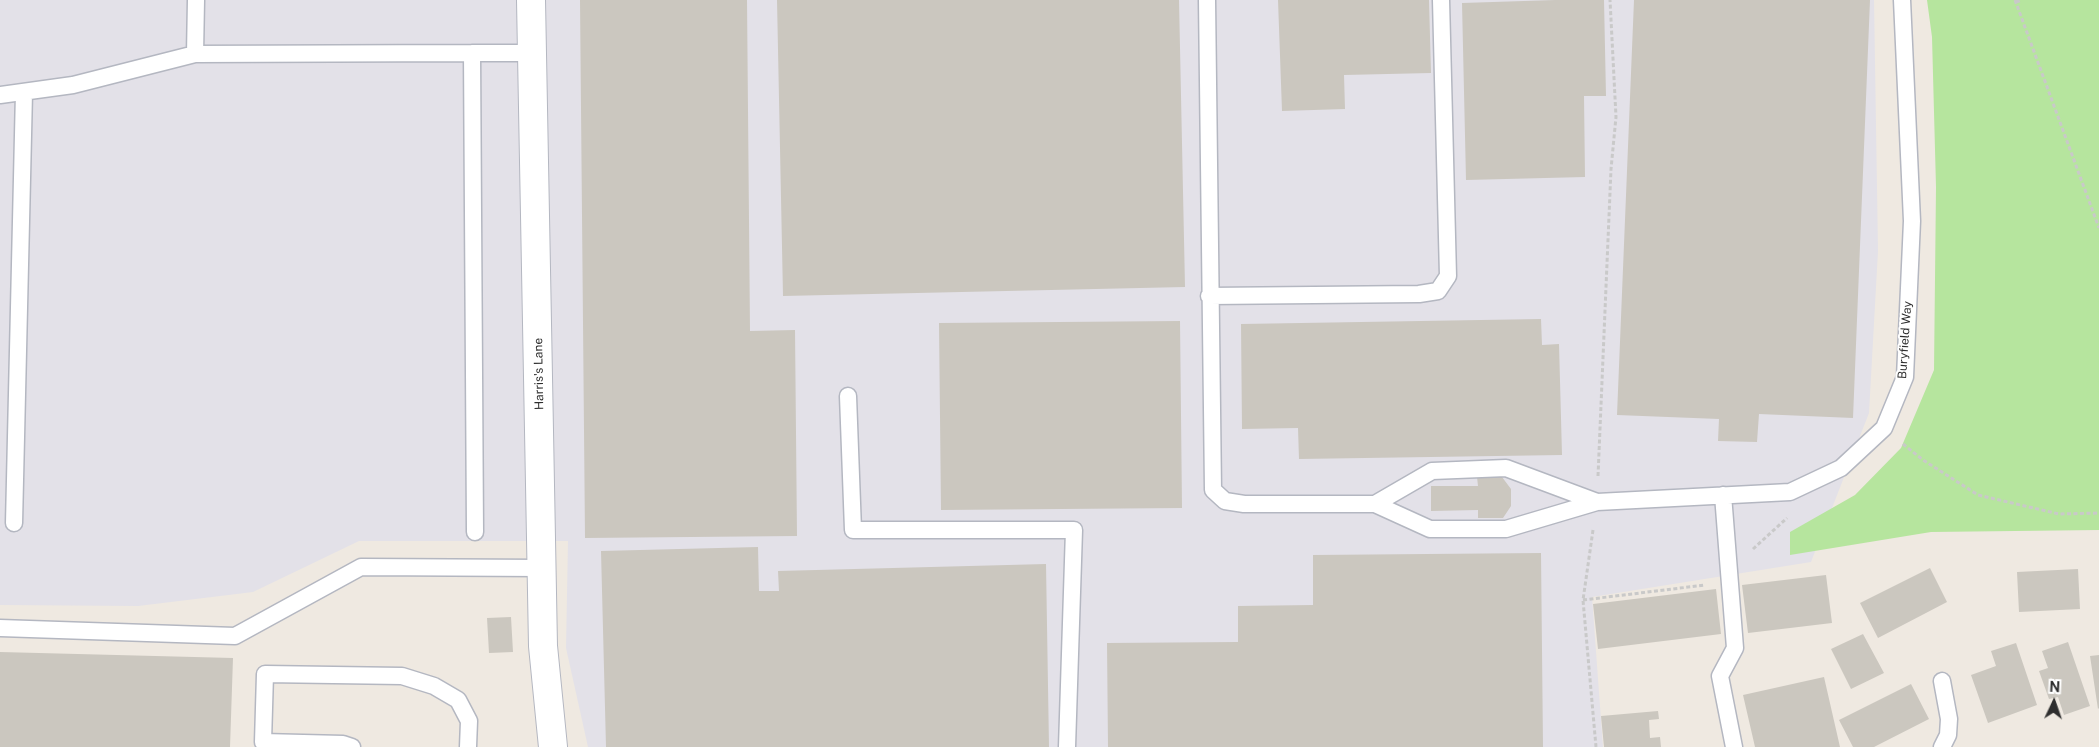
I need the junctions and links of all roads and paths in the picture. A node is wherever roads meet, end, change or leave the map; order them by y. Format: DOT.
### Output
graph roads {
  1 [pos="196,0"];
  2 [pos="531,0"];
  3 [pos="1206,0"];
  4 [pos="1441,0"];
  5 [pos="1610,0"];
  6 [pos="1902,0"];
  7 [pos="2022,0"];
  8 [pos="2015,1"];
  9 [pos="472,53"];
  10 [pos="532,53"];
  11 [pos="196,54"];
  12 [pos="24,92"];
  13 [pos="0,95"];
  14 [pos="2099,228"];
  15 [pos="1209,296"];
  16 [pos="848,396"];
  17 [pos="1884,428"];
  18 [pos="1723,494"];
  19 [pos="1597,502"];
  20 [pos="1375,504"];
  21 [pos="2099,513"];
  22 [pos="14,523"];
  23 [pos="474,532"];
  24 [pos="543,568"];
  25 [pos="0,628"];
  26 [pos="1942,681"];
  27 [pos="352,747"];
  28 [pos="468,747"];
  29 [pos="553,747"];
  30 [pos="1067,747"];
  31 [pos="1596,747"];
  32 [pos="1734,747"];
  33 [pos="1942,747"];
  1 -- 11 [label="lane"];
  2 -- 10 [label="street, Harris's Lane"];
  3 -- 15 [label="lane"];
  4 -- 15 [label="lane"];
  5 -- 19 [label="path"];
  6 -- 17 [label="lane, Buryfield Way"];
  7 -- 8 [label="path"];
  8 -- 14 [label="path"];
  9 -- 10 [label="lane"];
  9 -- 11 [label="lane"];
  9 -- 23 [label="lane"];
  10 -- 24 [label="street, Harris's Lane"];
  11 -- 12 [label="lane"];
  12 -- 13 [label="lane"];
  12 -- 22 [label="lane"];
  15 -- 20 [label="lane"];
  16 -- 30 [label="lane"];
  17 -- 18 [label="lane, Buryfield Way"];
  17 -- 21 [label="path"];
  18 -- 19 [label="lane, Buryfield Way"];
  18 -- 32 [label="lane"];
  19 -- 20 [label="lane"];
  19 -- 20 [label="lane"];
  19 -- 31 [label="path"];
  24 -- 25 [label="lane"];
  24 -- 29 [label="street, Harris's Lane"];
  26 -- 33 [label="lane"];
  27 -- 28 [label="lane"];
}
